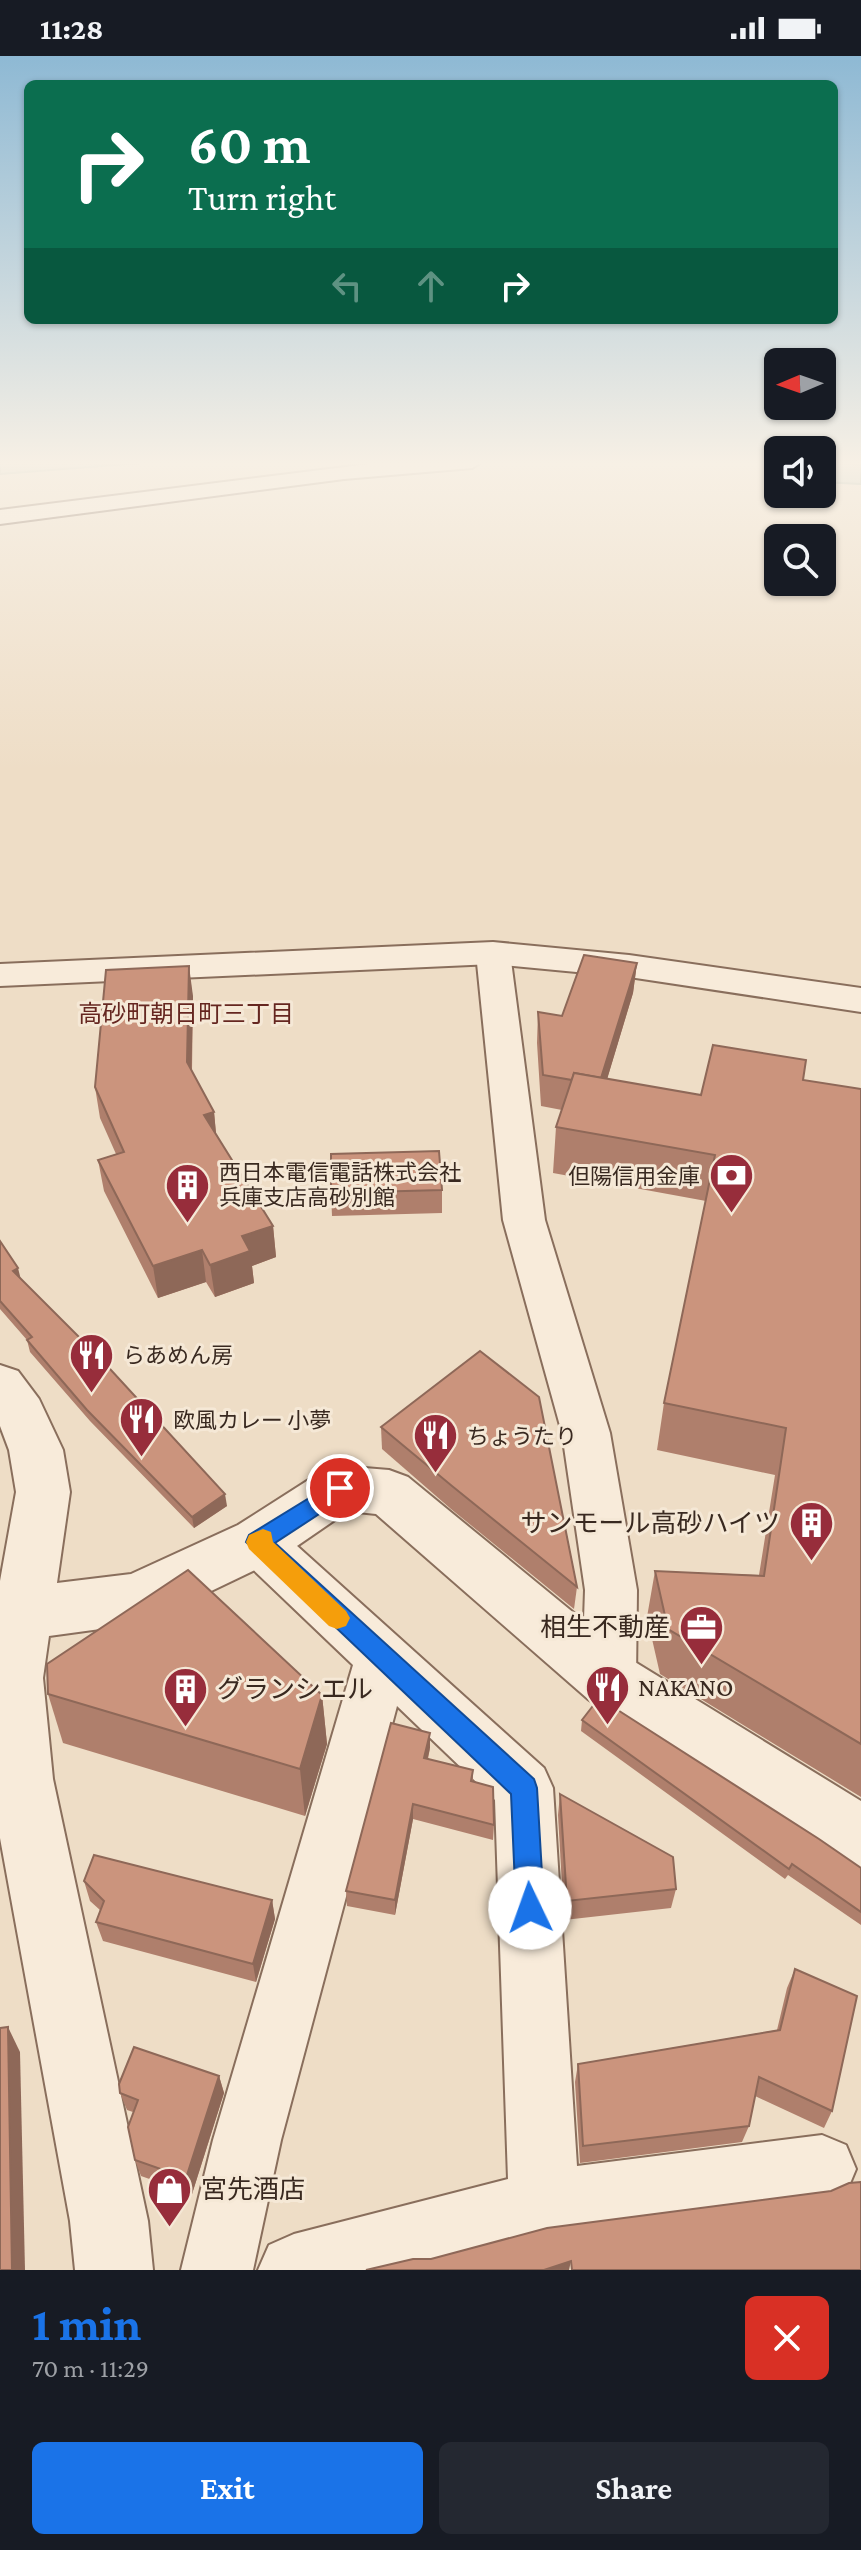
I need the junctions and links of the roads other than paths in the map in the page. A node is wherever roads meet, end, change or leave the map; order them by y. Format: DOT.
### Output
graph roads {
  1 [pos="493,953"];
  2 [pos="0,975"];
  3 [pos="861,1000"];
  4 [pos="0,1385"];
  5 [pos="258,1542"];
  6 [pos="25,1613"];
  7 [pos="382,1660"];
  8 [pos="609,1679"];
  9 [pos="861,1838"];
  10 [pos="822,2169"];
  11 [pos="544,2205"];
  12 [pos="114,2270"];
  13 [pos="217,2270"];
  14 [pos="294,2270"];
  1 -- 2 [label="street"];
  1 -- 3 [label="street"];
  1 -- 8 [label="street"];
  4 -- 6 [label="street"];
  5 -- 6 [label="street"];
  5 -- 7 [label="street"];
  5 -- 8 [label="street"];
  6 -- 12 [label="street"];
  7 -- 11 [label="street"];
  7 -- 13 [label="street"];
  8 -- 9 [label="street"];
  10 -- 11 [label="street"];
  11 -- 14 [label="street"];
}
